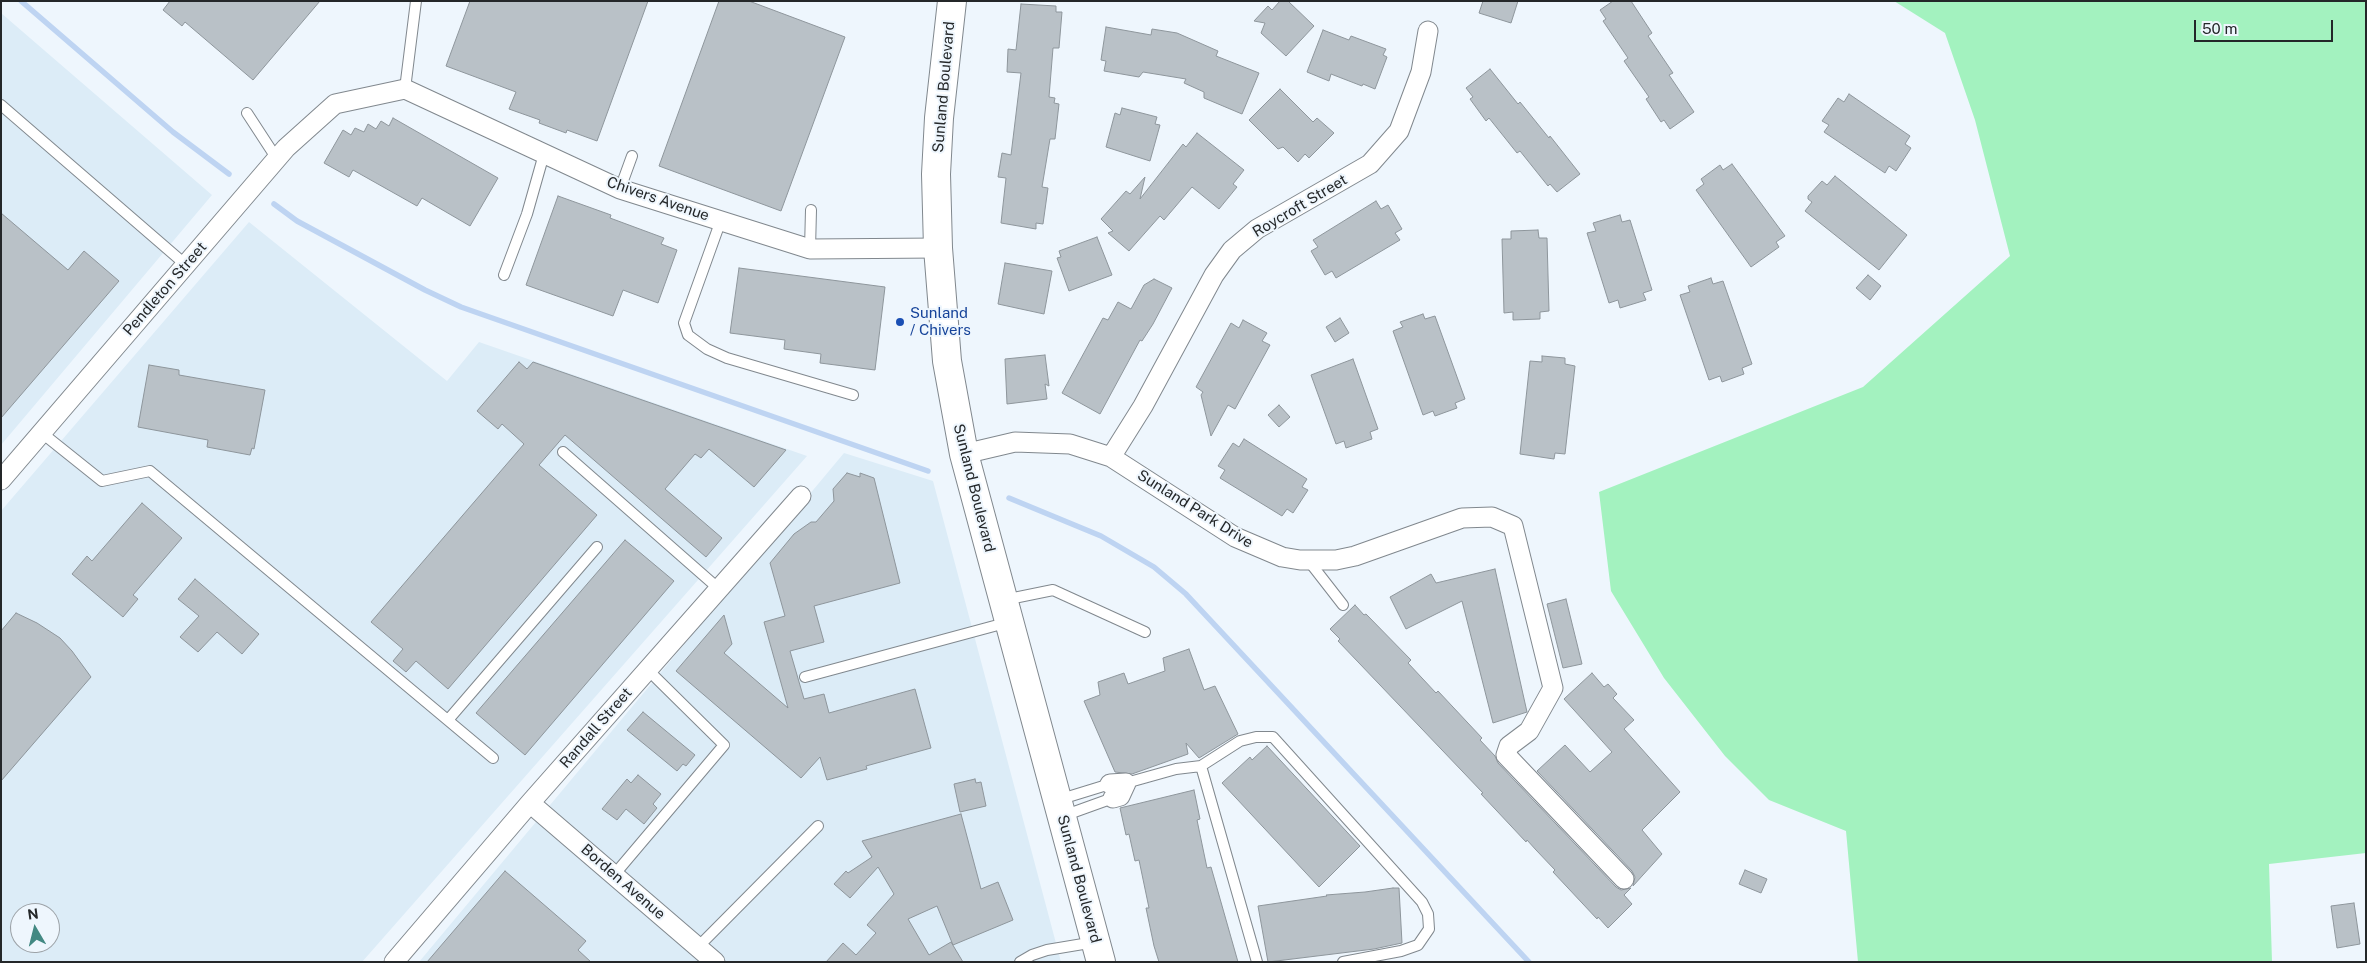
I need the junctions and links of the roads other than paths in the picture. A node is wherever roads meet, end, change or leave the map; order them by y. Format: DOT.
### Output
graph roads {
  1 [pos="416,1"];
  2 [pos="952,1"];
  3 [pos="1428,31"];
  4 [pos="405,89"];
  5 [pos="1,105"];
  6 [pos="247,113"];
  7 [pos="544,154"];
  8 [pos="632,156"];
  9 [pos="277,159"];
  10 [pos="620,189"];
  11 [pos="811,210"];
  12 [pos="722,220"];
  13 [pos="938,248"];
  14 [pos="810,249"];
  15 [pos="186,265"];
  16 [pos="504,275"];
  17 [pos="853,395"];
  18 [pos="42,433"];
  19 [pos="563,452"];
  20 [pos="964,454"];
  21 [pos="1111,456"];
  22 [pos="1,480"];
  23 [pos="801,496"];
  24 [pos="597,547"];
  25 [pos="1308,560"];
  26 [pos="719,588"];
  27 [pos="1342,605"];
  28 [pos="1006,611"];
  29 [pos="1145,632"];
  30 [pos="648,670"];
  31 [pos="805,677"];
  32 [pos="448,720"];
  33 [pos="494,758"];
  34 [pos="1201,766"];
  35 [pos="1116,788"];
  36 [pos="530,802"];
  37 [pos="1060,808"];
  38 [pos="818,826"];
  39 [pos="614,875"];
  40 [pos="1624,879"];
  41 [pos="698,947"];
  42 [pos="1098,952"];
  43 [pos="394,962"];
  44 [pos="715,962"];
  45 [pos="1020,962"];
  46 [pos="1257,962"];
  47 [pos="1343,962"];
  1 -- 4 [label="lane"];
  2 -- 13 [label="main road, Sunland Boulevard"];
  3 -- 21 [label="street, Roycroft Street"];
  4 -- 7 [label="street, Chivers Avenue"];
  4 -- 9 [label="street, Pendleton Street"];
  5 -- 15 [label="lane"];
  6 -- 9 [label="lane"];
  7 -- 10 [label="street, Chivers Avenue"];
  7 -- 16 [label="lane"];
  8 -- 10 [label="lane"];
  9 -- 15 [label="street, Pendleton Street"];
  10 -- 12 [label="street, Chivers Avenue"];
  11 -- 14 [label="lane"];
  12 -- 14 [label="street, Chivers Avenue"];
  12 -- 17 [label="lane"];
  13 -- 14 [label="street, Chivers Avenue"];
  13 -- 20 [label="main road, Sunland Boulevard"];
  15 -- 18 [label="street, Pendleton Street"];
  18 -- 22 [label="street, Pendleton Street"];
  18 -- 32 [label="lane"];
  19 -- 26 [label="lane"];
  20 -- 21 [label="street, Sunland Park Drive"];
  20 -- 28 [label="main road, Sunland Boulevard"];
  21 -- 25 [label="street, Sunland Park Drive"];
  23 -- 26 [label="street, Randall Street"];
  24 -- 32 [label="lane"];
  25 -- 27 [label="lane"];
  25 -- 40 [label="street, Sunland Park Drive"];
  26 -- 30 [label="street, Randall Street"];
  28 -- 29 [label="lane"];
  28 -- 31 [label="lane"];
  28 -- 37 [label="main road, Sunland Boulevard"];
  30 -- 36 [label="street, Randall Street"];
  30 -- 39 [label="lane"];
  32 -- 33 [label="lane"];
  34 -- 35 [label="lane"];
  34 -- 46 [label="lane"];
  34 -- 47 [label="lane"];
  35 -- 37 [label="lane"];
  35 -- 37 [label="lane"];
  36 -- 39 [label="street, Borden Avenue"];
  36 -- 43 [label="street, Randall Street"];
  37 -- 42 [label="main road, Sunland Boulevard"];
  38 -- 41 [label="lane"];
  39 -- 41 [label="street, Borden Avenue"];
  41 -- 44 [label="street, Borden Avenue"];
  42 -- 45 [label="lane"];
}
